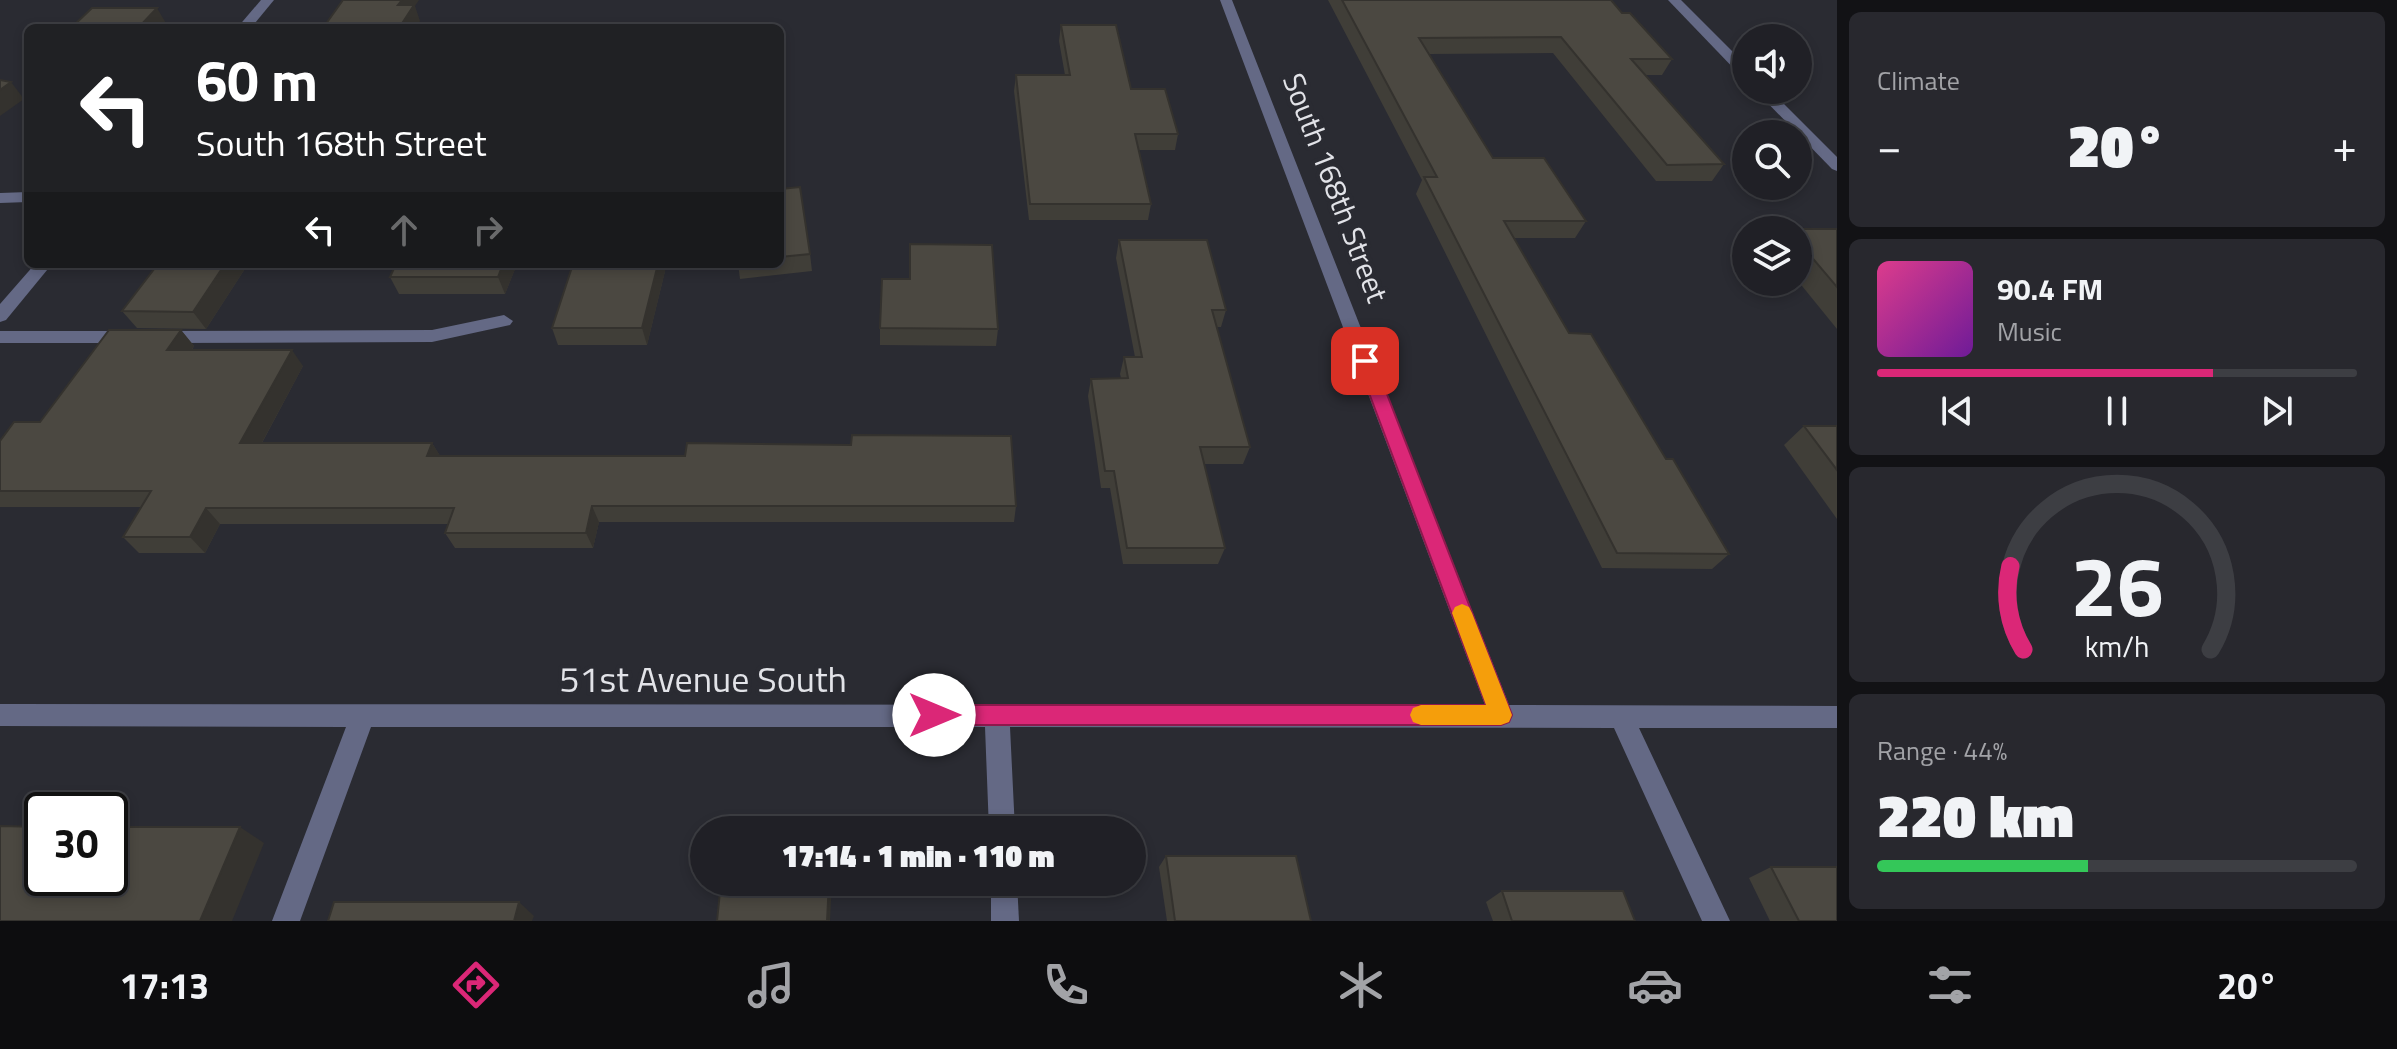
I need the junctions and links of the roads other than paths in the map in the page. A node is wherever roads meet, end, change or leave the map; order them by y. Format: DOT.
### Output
graph roads {
  1 [pos="268,0"];
  2 [pos="1226,0"];
  3 [pos="1674,0"];
  4 [pos="247,24"];
  5 [pos="1732,59"];
  6 [pos="1776,104"];
  7 [pos="1837,166"];
  8 [pos="24,197"];
  9 [pos="0,198"];
  10 [pos="41,268"];
  11 [pos="0,316"];
  12 [pos="504,321"];
  13 [pos="0,337"];
  14 [pos="0,715"];
  15 [pos="363,715"];
  16 [pos="997,715"];
  17 [pos="1501,715"];
  18 [pos="1621,716"];
  19 [pos="1837,717"];
  20 [pos="1001,816"];
  21 [pos="1004,896"];
  22 [pos="286,921"];
  23 [pos="1005,921"];
  24 [pos="1716,921"];
  1 -- 4 [label="street"];
  2 -- 17 [label="street, South 168th Street"];
  3 -- 5 [label="street"];
  6 -- 7 [label="street"];
  8 -- 9 [label="street"];
  10 -- 11 [label="street"];
  12 -- 13 [label="street"];
  14 -- 15 [label="street, 51st Avenue South"];
  15 -- 16 [label="street, 51st Avenue South"];
  15 -- 22 [label="street"];
  16 -- 17 [label="street, 51st Avenue South"];
  16 -- 20 [label="street"];
  17 -- 18 [label="street, 51st Avenue South"];
  18 -- 19 [label="street, 51st Avenue South"];
  18 -- 24 [label="street"];
  21 -- 23 [label="street"];
}
